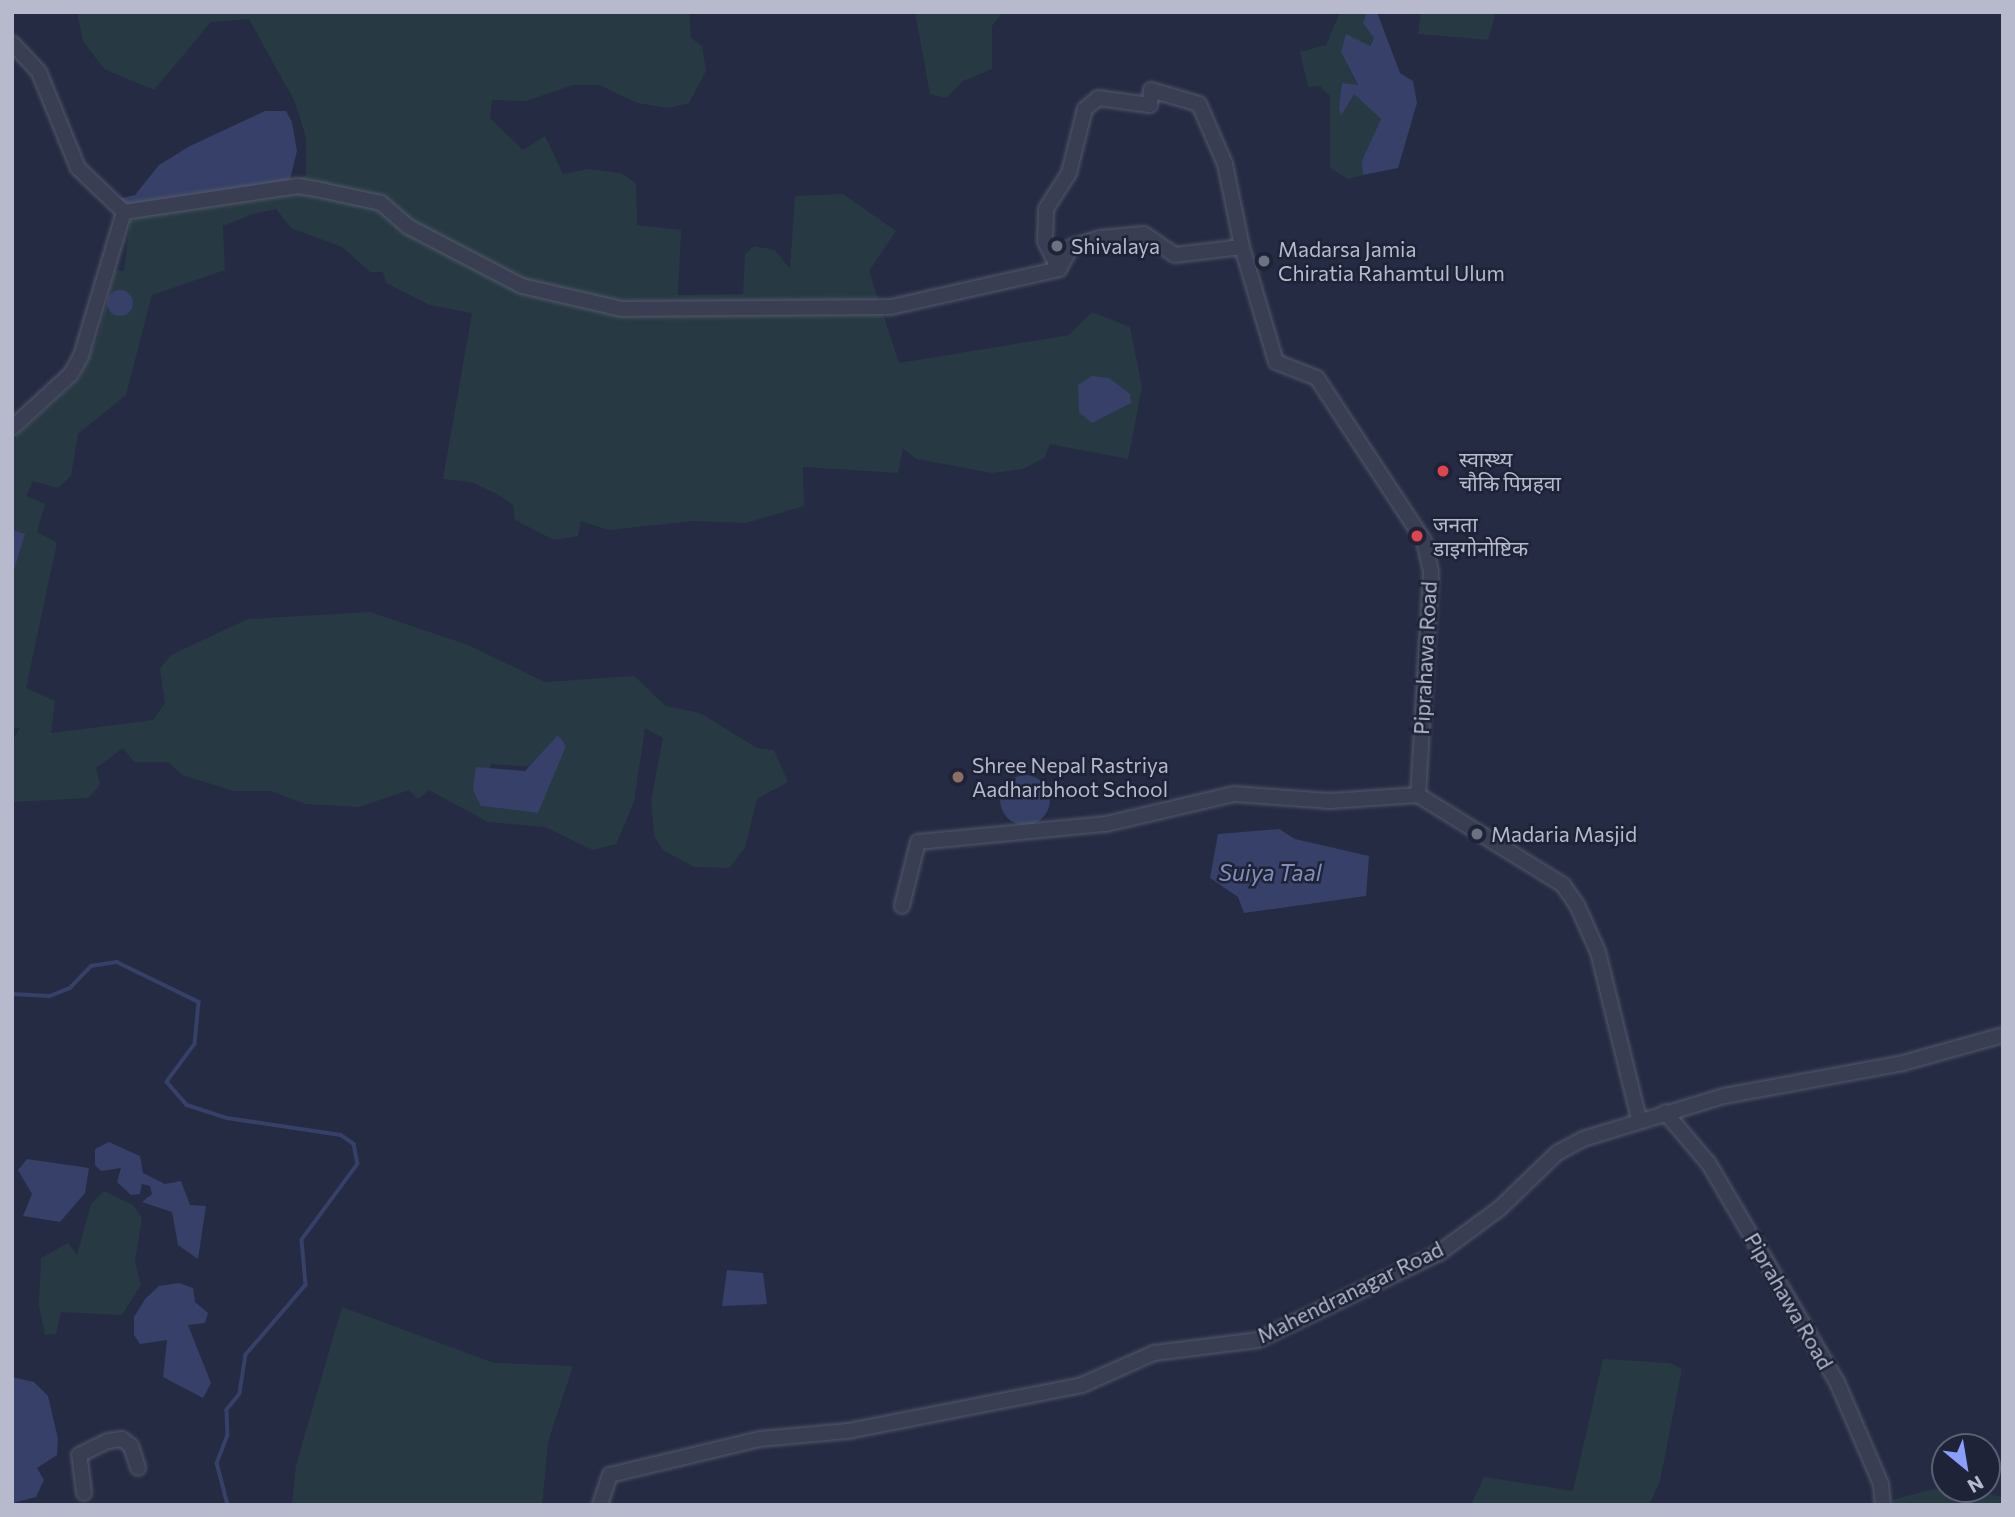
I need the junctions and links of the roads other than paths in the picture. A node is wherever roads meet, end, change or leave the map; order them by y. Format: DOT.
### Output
graph roads {
  1 [pos="12,43"];
  2 [pos="124,212"];
  3 [pos="1242,247"];
  4 [pos="1059,269"];
  5 [pos="12,428"];
  6 [pos="1418,794"];
  7 [pos="902,906"];
  8 [pos="2003,1035"];
  9 [pos="1665,1112"];
  10 [pos="1639,1119"];
  11 [pos="138,1468"];
  12 [pos="84,1493"];
  13 [pos="600,1505"];
  14 [pos="1883,1505"];
  1 -- 2 [label="street"];
  2 -- 4 [label="street"];
  2 -- 5 [label="street"];
  3 -- 4 [label="street"];
  3 -- 4 [label="street"];
  3 -- 6 [label="street, Piprahawa Road"];
  6 -- 7 [label="street"];
  6 -- 10 [label="street"];
  8 -- 9 [label="street, Mahendranagar Road"];
  9 -- 10 [label="street, Mahendranagar Road"];
  9 -- 14 [label="street, Piprahawa Road"];
  10 -- 13 [label="street, Mahendranagar Road"];
  11 -- 12 [label="street"];
}
